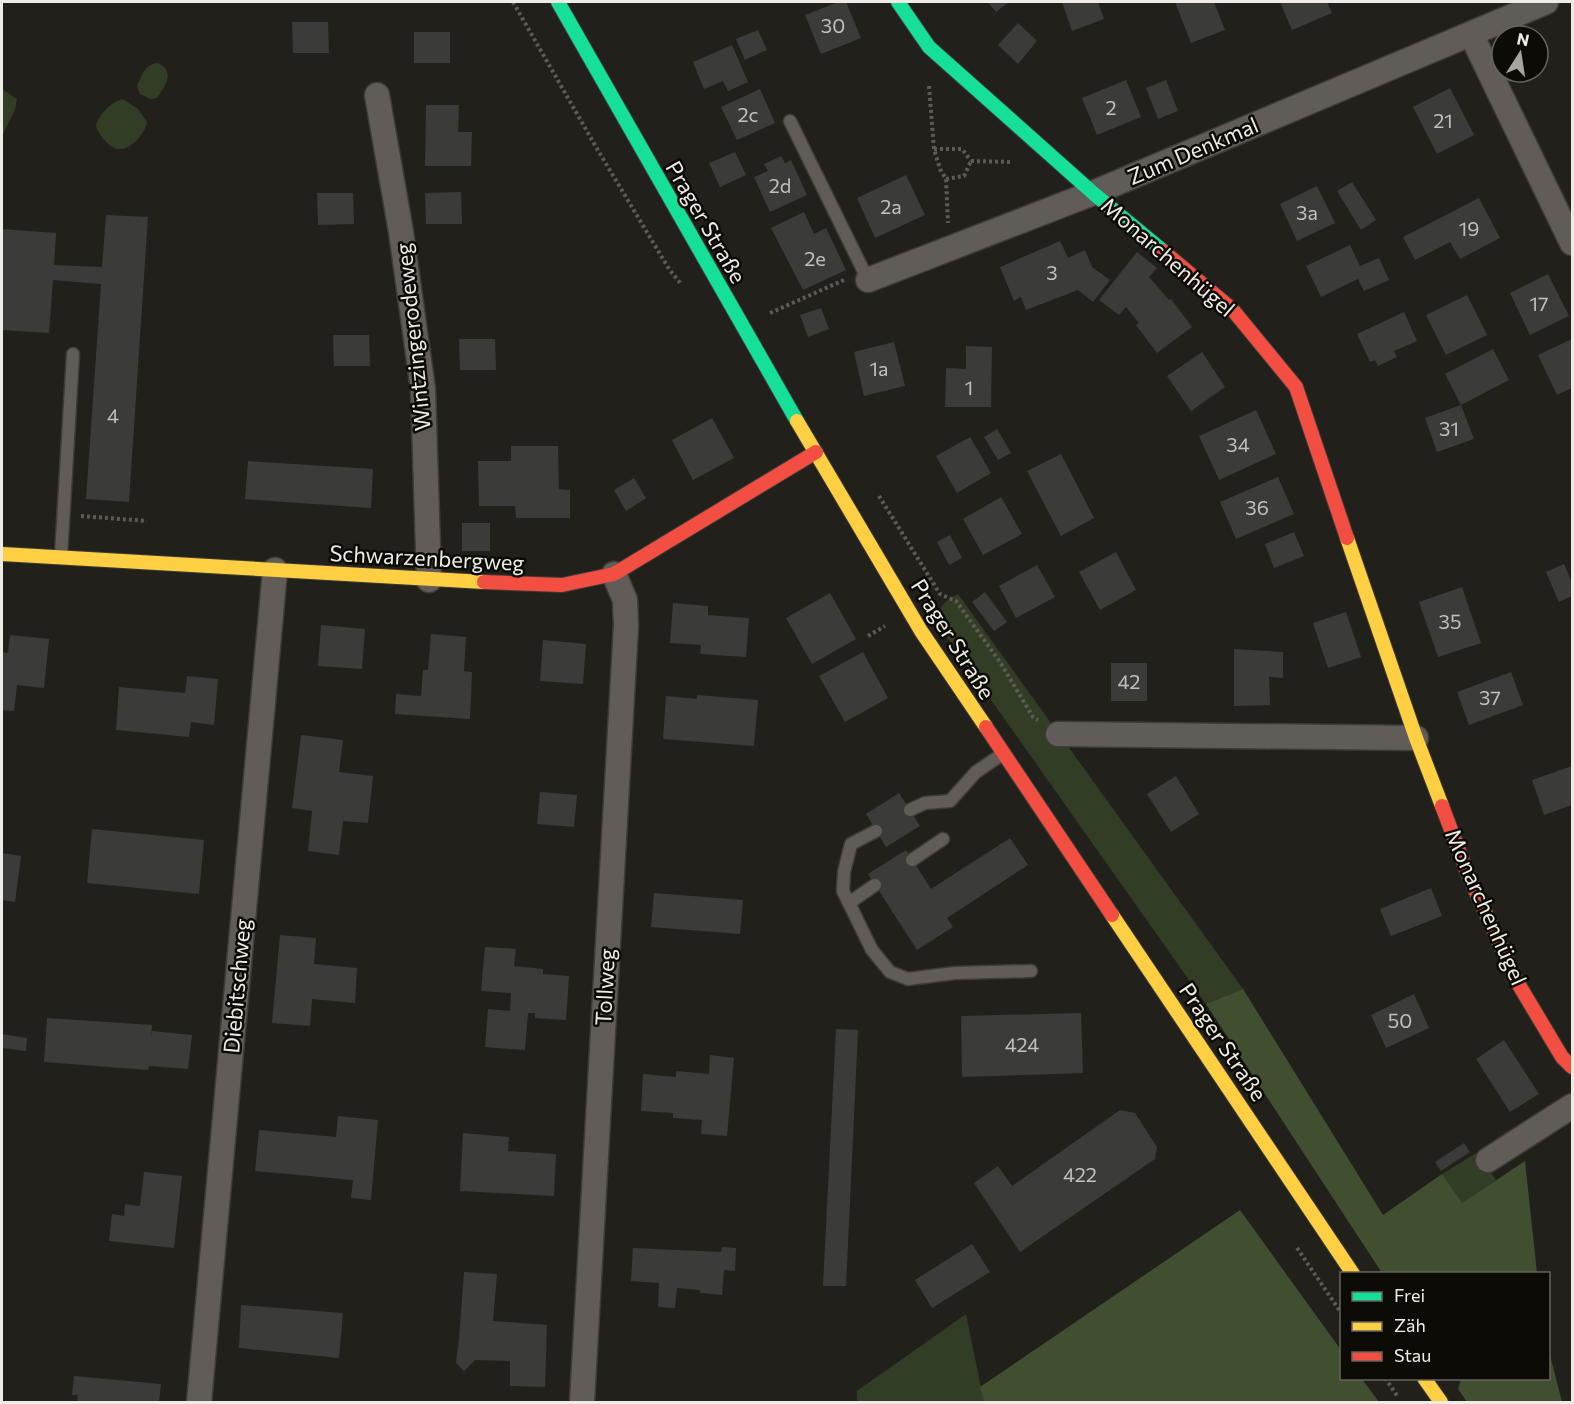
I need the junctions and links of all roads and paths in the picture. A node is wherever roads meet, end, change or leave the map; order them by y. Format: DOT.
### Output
graph roads {
  1 [pos="513,2"];
  2 [pos="558,2"];
  3 [pos="898,2"];
  4 [pos="1546,2"];
  5 [pos="1471,34"];
  6 [pos="929,47"];
  7 [pos="377,95"];
  8 [pos="790,121"];
  9 [pos="934,149"];
  10 [pos="946,179"];
  11 [pos="1093,193"];
  12 [pos="1572,243"];
  13 [pos="950,248"];
  14 [pos="868,280"];
  15 [pos="688,293"];
  16 [pos="770,313"];
  17 [pos="73,354"];
  18 [pos="816,452"];
  19 [pos="873,486"];
  20 [pos="63,514"];
  21 [pos="147,521"];
  22 [pos="2,554"];
  23 [pos="60,558"];
  24 [pos="275,570"];
  25 [pos="614,574"];
  26 [pos="429,580"];
  27 [pos="891,623"];
  28 [pos="868,636"];
  29 [pos="1058,734"];
  30 [pos="1416,738"];
  31 [pos="1002,754"];
  32 [pos="910,810"];
  33 [pos="876,831"];
  34 [pos="943,839"];
  35 [pos="912,860"];
  36 [pos="875,885"];
  37 [pos="849,903"];
  38 [pos="1031,971"];
  39 [pos="1572,1067"];
  40 [pos="1572,1106"];
  41 [pos="1488,1160"];
  42 [pos="1352,1272"];
  43 [pos="1386,1380"];
  44 [pos="1429,1380"];
  45 [pos="199,1402"];
  46 [pos="582,1402"];
  47 [pos="1402,1402"];
  48 [pos="1440,1402"];
  1 -- 15 [label="path"];
  2 -- 18 [label="street, Prager Straße"];
  3 -- 6 [label="street, Monarchenhügel"];
  4 -- 5 [label="street, Zum Denkmal"];
  5 -- 11 [label="street, Zum Denkmal"];
  5 -- 12 [label="street"];
  6 -- 9 [label="path"];
  6 -- 11 [label="street, Monarchenhügel"];
  7 -- 26 [label="street, Wintzingerodeweg"];
  8 -- 14 [label="lane"];
  9 -- 10 [label="path"];
  9 -- 10 [label="path"];
  10 -- 13 [label="path"];
  11 -- 13 [label="street, Zum Denkmal"];
  11 -- 30 [label="street, Monarchenhügel"];
  13 -- 14 [label="street, Zum Denkmal"];
  14 -- 16 [label="path"];
  17 -- 20 [label="lane"];
  18 -- 25 [label="street, Schwarzenbergweg"];
  18 -- 31 [label="street, Prager Straße"];
  19 -- 29 [label="path"];
  20 -- 21 [label="path"];
  20 -- 23 [label="lane"];
  22 -- 23 [label="street, Schwarzenbergweg"];
  23 -- 24 [label="street, Schwarzenbergweg"];
  24 -- 26 [label="street, Schwarzenbergweg"];
  24 -- 45 [label="street, Diebitschweg"];
  25 -- 26 [label="street, Schwarzenbergweg"];
  25 -- 46 [label="street, Tollweg"];
  27 -- 28 [label="path"];
  29 -- 30 [label="street"];
  30 -- 39 [label="street, Monarchenhügel"];
  31 -- 32 [label="lane"];
  31 -- 42 [label="street, Prager Straße"];
  33 -- 37 [label="lane"];
  34 -- 35 [label="lane"];
  36 -- 37 [label="lane"];
  37 -- 38 [label="lane"];
  40 -- 41 [label="street"];
  43 -- 47 [label="path"];
  44 -- 48 [label="street"];
}
